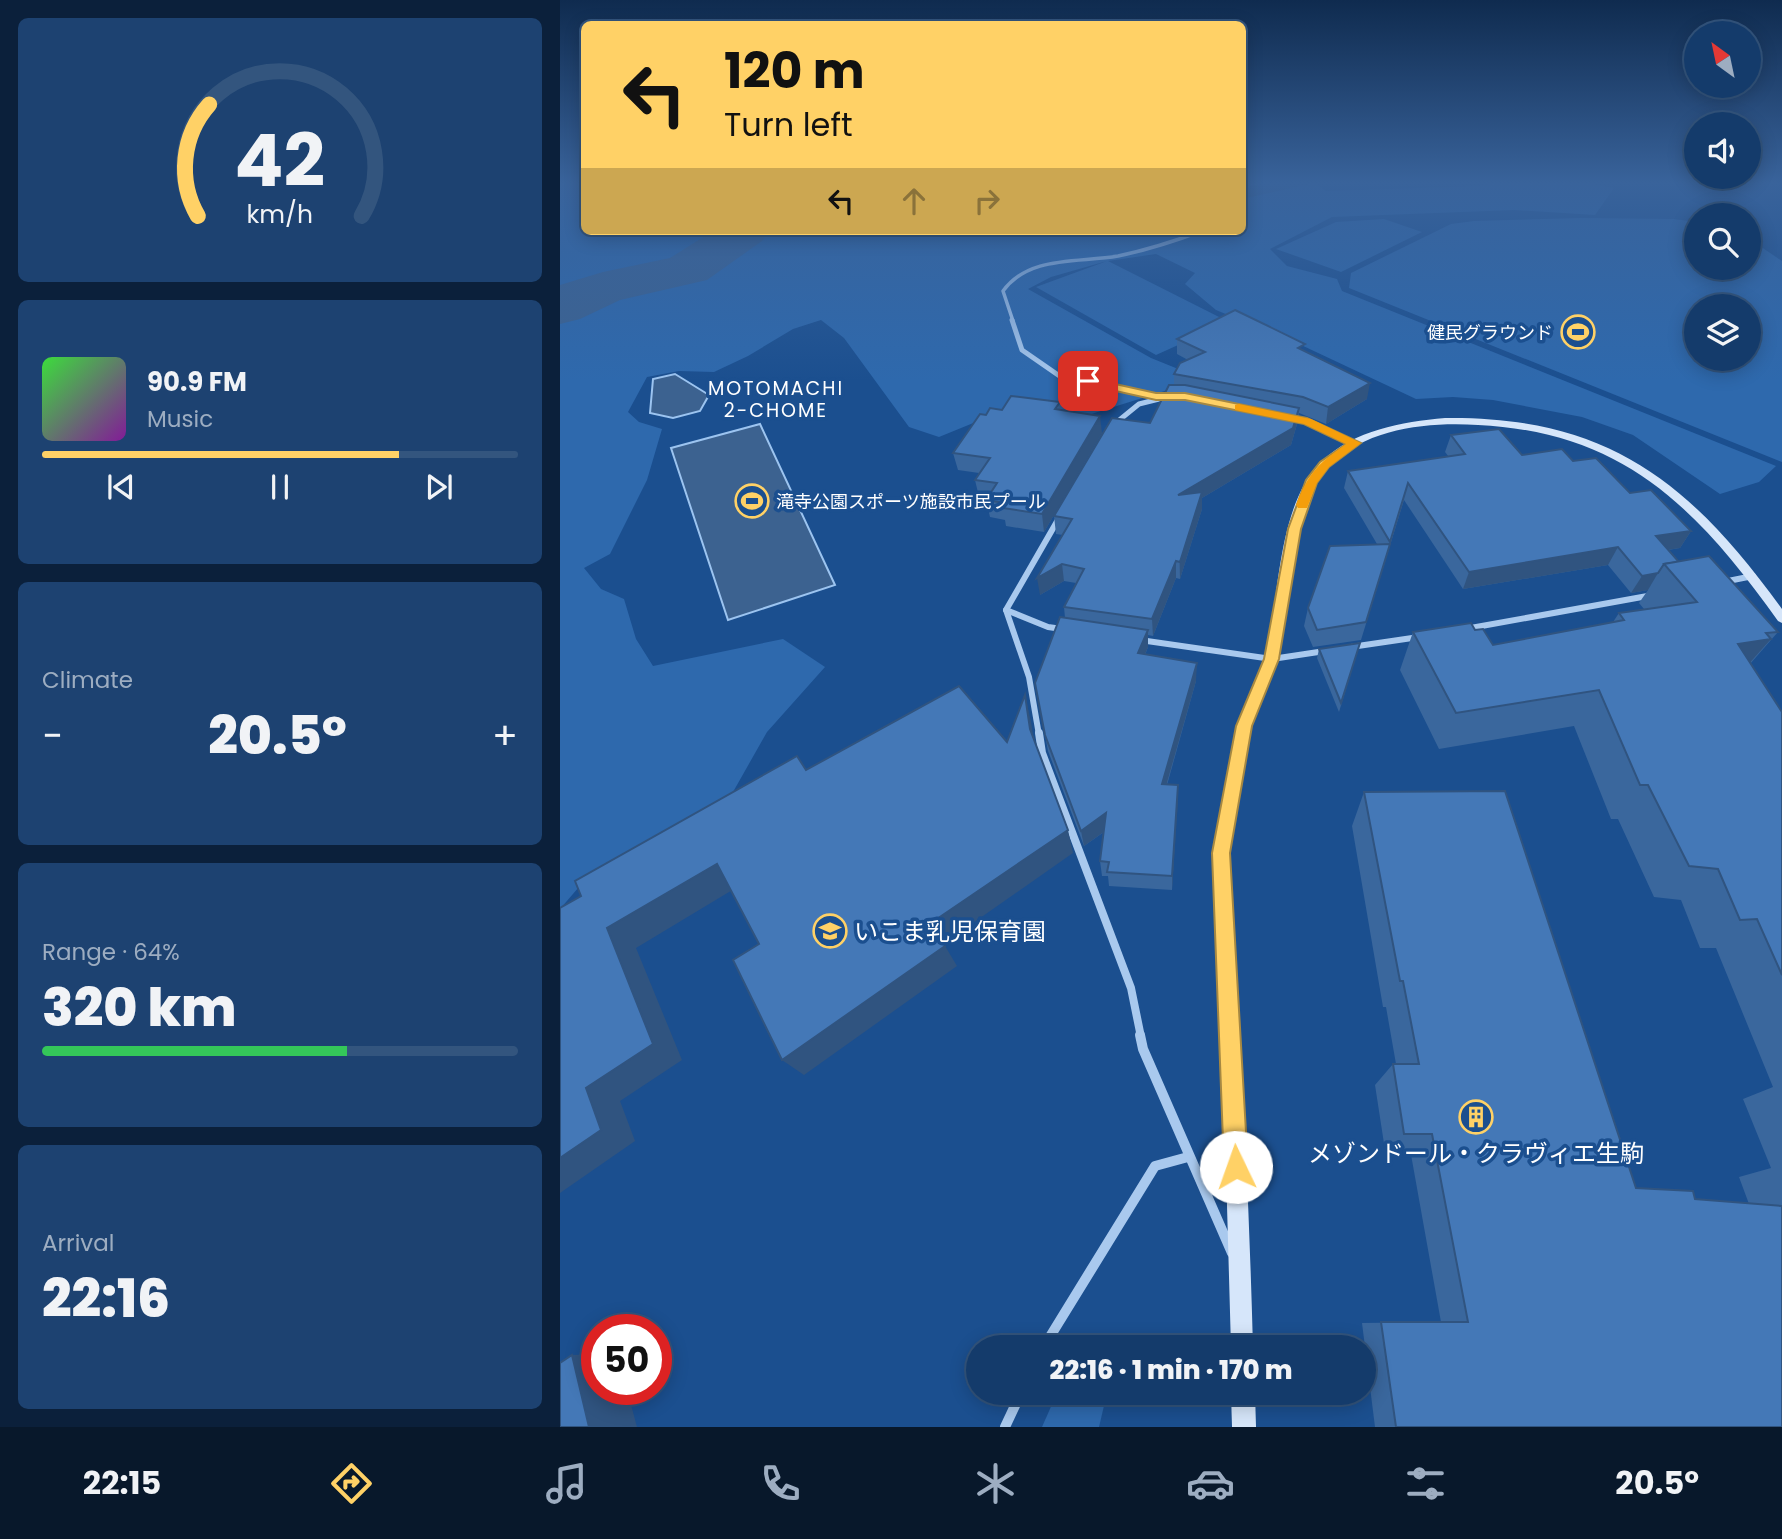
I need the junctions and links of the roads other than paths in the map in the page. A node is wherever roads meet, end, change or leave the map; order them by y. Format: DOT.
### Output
graph roads {
  1 [pos="1147,248"];
  2 [pos="1156,396"];
  3 [pos="1175,397"];
  4 [pos="1280,416"];
  5 [pos="1108,434"];
  6 [pos="1355,443"];
  7 [pos="1060,516"];
  8 [pos="1754,576"];
  9 [pos="1713,583"];
  10 [pos="1659,593"];
  11 [pos="1006,610"];
  12 [pos="1782,618"];
  13 [pos="1458,630"];
  14 [pos="1074,631"];
  15 [pos="1431,635"];
  16 [pos="1127,638"];
  17 [pos="1272,659"];
  18 [pos="1188,1157"];
  19 [pos="1241,1272"];
  20 [pos="1051,1335"];
  21 [pos="1242,1335"];
  22 [pos="1015,1405"];
  23 [pos="1243,1405"];
  24 [pos="1005,1427"];
  25 [pos="1244,1427"];
  1 -- 2 [label="street"];
  2 -- 3 [label="street"];
  2 -- 5 [label="street"];
  4 -- 6 [label="street"];
  6 -- 8 [label="main road"];
  6 -- 17 [label="main road"];
  7 -- 11 [label="street"];
  8 -- 9 [label="street"];
  8 -- 12 [label="main road"];
  10 -- 13 [label="street"];
  11 -- 14 [label="street"];
  11 -- 18 [label="street"];
  15 -- 17 [label="street"];
  16 -- 17 [label="street"];
  17 -- 19 [label="main road"];
  18 -- 19 [label="street"];
  18 -- 20 [label="street"];
  19 -- 21 [label="main road"];
  22 -- 24 [label="street"];
  23 -- 25 [label="main road"];
}
